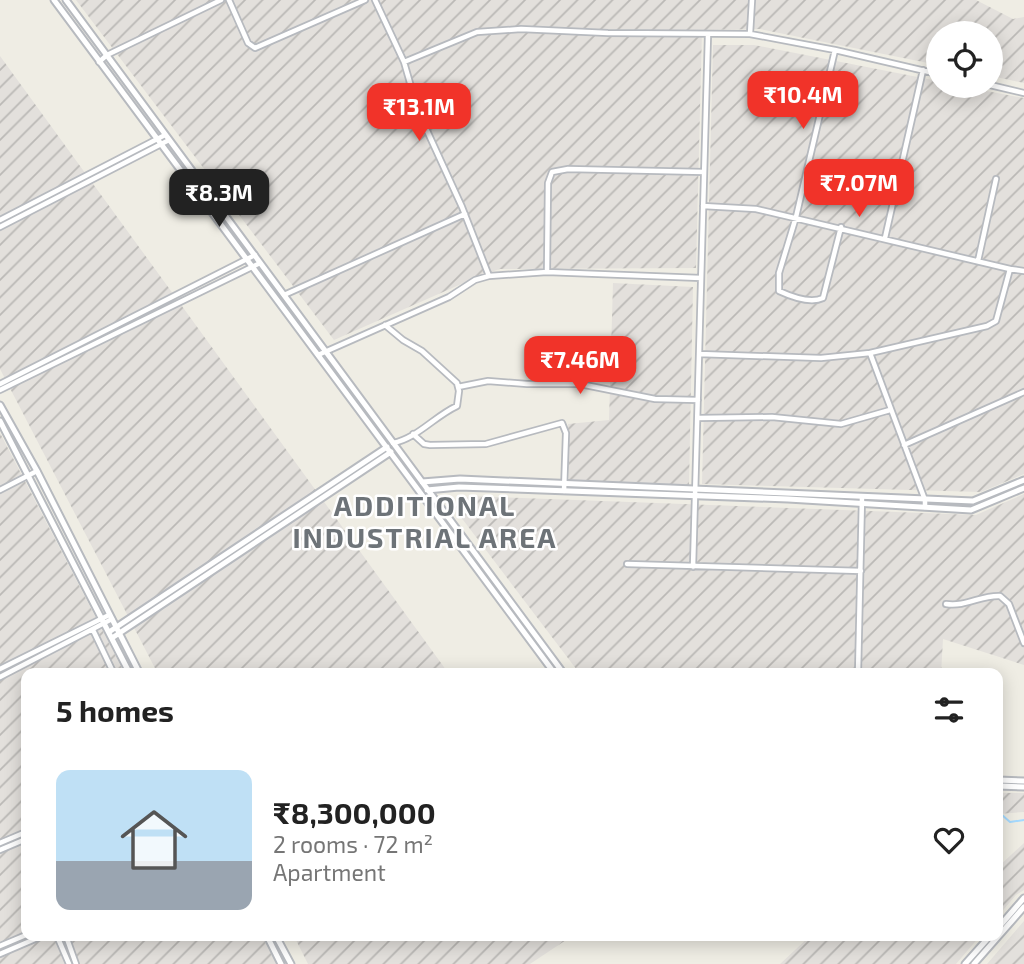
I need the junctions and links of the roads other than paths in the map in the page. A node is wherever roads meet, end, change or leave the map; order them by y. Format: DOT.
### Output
graph roads {
  1 [pos="54,0"];
  2 [pos="66,0"];
  3 [pos="221,0"];
  4 [pos="229,0"];
  5 [pos="365,0"];
  6 [pos="375,0"];
  7 [pos="752,0"];
  8 [pos="213,1"];
  9 [pos="750,34"];
  10 [pos="708,35"];
  11 [pos="835,50"];
  12 [pos="107,55"];
  13 [pos="99,62"];
  14 [pos="404,62"];
  15 [pos="923,70"];
  16 [pos="926,71"];
  17 [pos="1003,88"];
  18 [pos="1024,93"];
  19 [pos="167,138"];
  20 [pos="158,142"];
  21 [pos="704,172"];
  22 [pos="996,179"];
  23 [pos="703,206"];
  24 [pos="465,214"];
  25 [pos="796,218"];
  26 [pos="0,220"];
  27 [pos="0,227"];
  28 [pos="841,228"];
  29 [pos="885,238"];
  30 [pos="255,256"];
  31 [pos="246,260"];
  32 [pos="978,261"];
  33 [pos="260,262"];
  34 [pos="251,267"];
  35 [pos="1010,269"];
  36 [pos="1024,271"];
  37 [pos="547,272"];
  38 [pos="489,276"];
  39 [pos="701,278"];
  40 [pos="284,295"];
  41 [pos="385,325"];
  42 [pos="326,351"];
  43 [pos="870,353"];
  44 [pos="699,354"];
  45 [pos="317,355"];
  46 [pos="0,384"];
  47 [pos="458,387"];
  48 [pos="0,390"];
  49 [pos="1024,392"];
  50 [pos="698,400"];
  51 [pos="0,405"];
  52 [pos="890,410"];
  53 [pos="698,418"];
  54 [pos="0,421"];
  55 [pos="413,434"];
  56 [pos="904,445"];
  57 [pos="392,448"];
  58 [pos="37,471"];
  59 [pos="29,475"];
  60 [pos="1024,480"];
  61 [pos="423,482"];
  62 [pos="415,483"];
  63 [pos="564,484"];
  64 [pos="1024,488"];
  65 [pos="0,490"];
  66 [pos="428,490"];
  67 [pos="695,490"];
  68 [pos="564,491"];
  69 [pos="421,492"];
  70 [pos="695,497"];
  71 [pos="862,500"];
  72 [pos="925,504"];
  73 [pos="627,564"];
  74 [pos="693,567"];
  75 [pos="860,571"];
  76 [pos="946,604"];
  77 [pos="111,617"];
  78 [pos="103,621"];
  79 [pos="93,630"];
  80 [pos="118,630"];
  81 [pos="110,635"];
  82 [pos="1024,643"];
  83 [pos="111,668"];
  84 [pos="127,668"];
  85 [pos="137,668"];
  86 [pos="551,668"];
  87 [pos="560,668"];
  88 [pos="858,668"];
  89 [pos="0,669"];
  90 [pos="0,677"];
  91 [pos="1003,780"];
  92 [pos="1024,781"];
  93 [pos="1003,786"];
  94 [pos="1024,787"];
  95 [pos="21,834"];
  96 [pos="21,841"];
  97 [pos="0,843"];
  98 [pos="0,850"];
  99 [pos="1024,898"];
  100 [pos="1024,907"];
  101 [pos="1003,922"];
  102 [pos="1003,931"];
  103 [pos="21,937"];
  104 [pos="30,941"];
  105 [pos="59,941"];
  106 [pos="67,941"];
  107 [pos="270,941"];
  108 [pos="279,941"];
  109 [pos="986,941"];
  110 [pos="994,941"];
  111 [pos="0,946"];
  112 [pos="0,954"];
  113 [pos="69,964"];
  114 [pos="76,964"];
  115 [pos="281,964"];
  116 [pos="291,964"];
  117 [pos="965,964"];
  118 [pos="974,964"];
  1 -- 13 [label="street"];
  2 -- 12 [label="street"];
  3 -- 8 [label="street"];
  4 -- 5 [label="street"];
  6 -- 14 [label="street"];
  7 -- 9 [label="street"];
  8 -- 12 [label="street"];
  9 -- 10 [label="street"];
  9 -- 11 [label="street"];
  10 -- 14 [label="street"];
  10 -- 21 [label="street"];
  11 -- 15 [label="street"];
  11 -- 25 [label="street"];
  12 -- 13 [label="street"];
  12 -- 19 [label="street"];
  13 -- 20 [label="street"];
  14 -- 24 [label="street"];
  15 -- 16 [label="street"];
  15 -- 29 [label="street"];
  17 -- 18 [label="street"];
  19 -- 20 [label="street"];
  19 -- 30 [label="street"];
  20 -- 26 [label="street"];
  20 -- 27 [label="street"];
  20 -- 31 [label="street"];
  21 -- 23 [label="street"];
  21 -- 37 [label="street"];
  22 -- 32 [label="street"];
  23 -- 25 [label="street"];
  23 -- 39 [label="street"];
  24 -- 38 [label="street"];
  24 -- 40 [label="street"];
  25 -- 28 [label="street"];
  25 -- 28 [label="street"];
  28 -- 29 [label="street"];
  29 -- 32 [label="street"];
  30 -- 31 [label="street"];
  30 -- 33 [label="street"];
  31 -- 34 [label="street"];
  31 -- 46 [label="street"];
  32 -- 35 [label="street"];
  33 -- 34 [label="street"];
  33 -- 40 [label="street"];
  34 -- 45 [label="street"];
  34 -- 48 [label="street"];
  35 -- 36 [label="street"];
  35 -- 43 [label="street"];
  37 -- 38 [label="street"];
  37 -- 39 [label="street"];
  38 -- 41 [label="street"];
  39 -- 44 [label="street"];
  40 -- 42 [label="street"];
  41 -- 42 [label="street"];
  41 -- 47 [label="street"];
  42 -- 45 [label="street"];
  42 -- 57 [label="street"];
  43 -- 44 [label="street"];
  43 -- 52 [label="street"];
  44 -- 50 [label="street"];
  45 -- 57 [label="street"];
  47 -- 50 [label="street"];
  47 -- 55 [label="street"];
  49 -- 56 [label="street"];
  50 -- 53 [label="street"];
  51 -- 58 [label="street"];
  52 -- 53 [label="street"];
  52 -- 56 [label="street"];
  53 -- 67 [label="street"];
  54 -- 59 [label="street"];
  55 -- 57 [label="street"];
  55 -- 63 [label="street"];
  56 -- 72 [label="street"];
  57 -- 61 [label="street"];
  57 -- 62 [label="street"];
  57 -- 80 [label="street"];
  58 -- 59 [label="street"];
  58 -- 77 [label="street"];
  59 -- 65 [label="street"];
  59 -- 78 [label="street"];
  60 -- 72 [label="street"];
  61 -- 62 [label="street"];
  61 -- 63 [label="street"];
  61 -- 66 [label="street"];
  62 -- 69 [label="street"];
  63 -- 67 [label="street"];
  63 -- 68 [label="street"];
  64 -- 72 [label="street"];
  66 -- 68 [label="street"];
  66 -- 69 [label="street"];
  66 -- 87 [label="street"];
  67 -- 70 [label="street"];
  67 -- 71 [label="street"];
  68 -- 70 [label="street"];
  69 -- 86 [label="street"];
  70 -- 71 [label="street"];
  70 -- 74 [label="street"];
  71 -- 72 [label="street"];
  71 -- 75 [label="street"];
  73 -- 74 [label="street"];
  74 -- 75 [label="street"];
  75 -- 88 [label="street"];
  76 -- 82 [label="street"];
  77 -- 78 [label="street"];
  77 -- 80 [label="street"];
  78 -- 79 [label="street"];
  78 -- 81 [label="street"];
  78 -- 89 [label="street"];
  79 -- 83 [label="street"];
  79 -- 90 [label="street"];
  80 -- 81 [label="street"];
  80 -- 85 [label="street"];
  81 -- 84 [label="street"];
  91 -- 92 [label="street"];
  93 -- 94 [label="street"];
  95 -- 97 [label="street"];
  96 -- 98 [label="street"];
  99 -- 101 [label="street"];
  100 -- 102 [label="street"];
  103 -- 111 [label="street"];
  104 -- 112 [label="street"];
  105 -- 113 [label="street"];
  106 -- 114 [label="street"];
  107 -- 115 [label="street"];
  108 -- 116 [label="street"];
  109 -- 117 [label="street"];
  110 -- 118 [label="street"];
}
